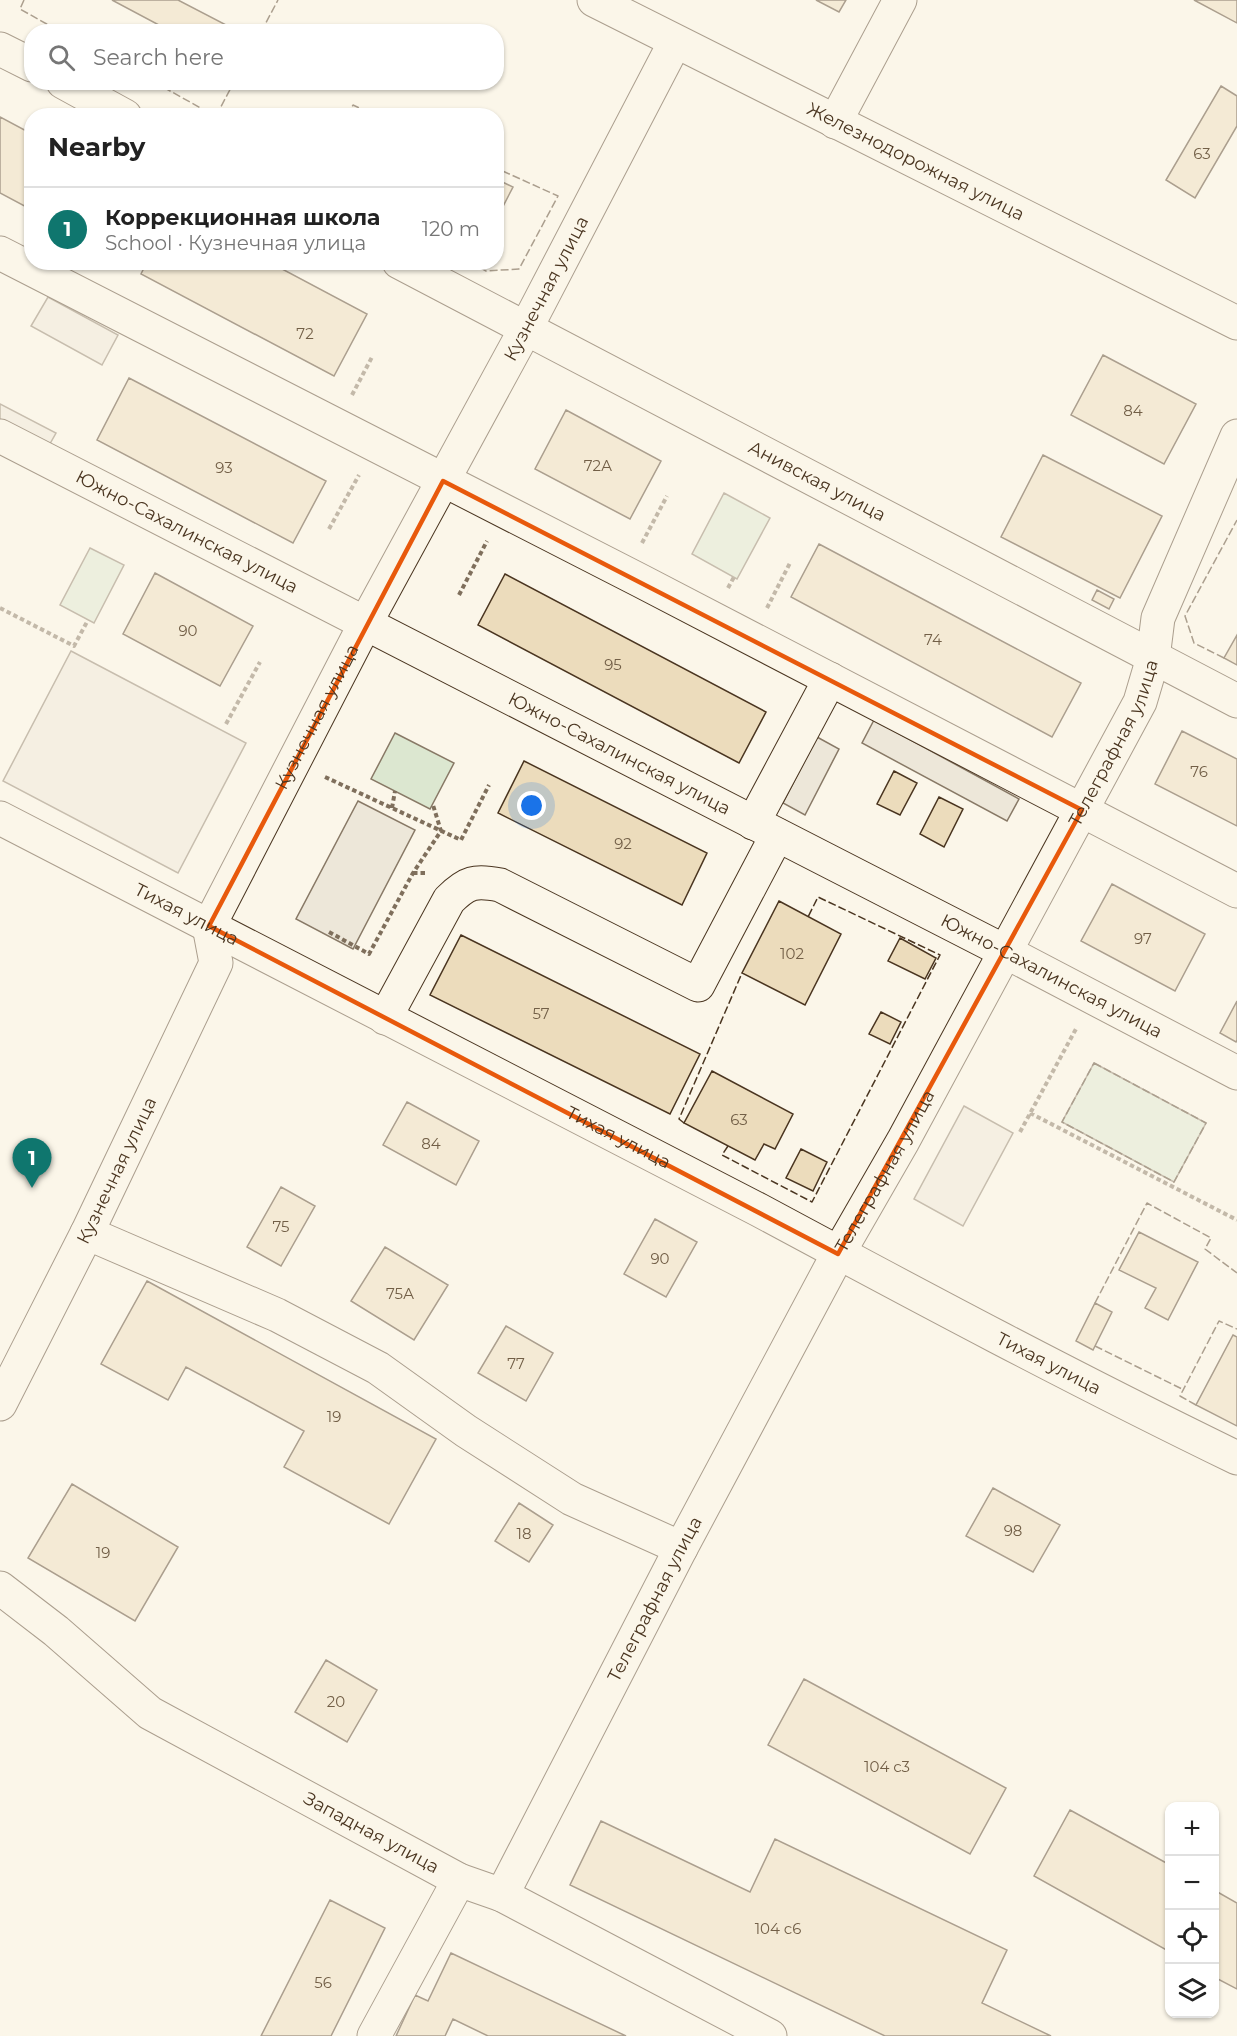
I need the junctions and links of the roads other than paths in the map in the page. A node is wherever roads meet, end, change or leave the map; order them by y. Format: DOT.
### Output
graph roads {
  1 [pos="594,0"];
  2 [pos="900,0"];
  3 [pos="675,42"];
  4 [pos="0,48"];
  5 [pos="24,61"];
  6 [pos="78,90"];
  7 [pos="110,108"];
  8 [pos="835,122"];
  9 [pos="0,253"];
  10 [pos="24,265"];
  11 [pos="33,270"];
  12 [pos="414,270"];
  13 [pos="1237,323"];
  14 [pos="525,330"];
  15 [pos="0,436"];
  16 [pos="1237,436"];
  17 [pos="443,481"];
  18 [pos="365,624"];
  19 [pos="1153,657"];
  20 [pos="830,679"];
  21 [pos="1237,701"];
  22 [pos="1082,810"];
  23 [pos="0,818"];
  24 [pos="765,829"];
  25 [pos="1237,891"];
  26 [pos="209,926"];
  27 [pos="1006,952"];
  28 [pos="385,1018"];
  29 [pos="1237,1073"];
  30 [pos="87,1233"];
  31 [pos="838,1254"];
  32 [pos="0,1404"];
  33 [pos="1237,1458"];
  34 [pos="681,1548"];
  35 [pos="0,1588"];
  36 [pos="459,1880"];
  37 [pos="502,1895"];
  38 [pos="374,2036"];
  39 [pos="770,2036"];
  1 -- 3 [label="street, Железнодорожная улица"];
  2 -- 8 [label="street"];
  3 -- 8 [label="street, Железнодорожная улица"];
  3 -- 14 [label="street, Кузнечная улица"];
  4 -- 5 [label="street"];
  6 -- 7 [label="street"];
  8 -- 13 [label="street, Железнодорожная улица"];
  9 -- 10 [label="street"];
  11 -- 17 [label="street"];
  12 -- 14 [label="street, Анивская улица"];
  14 -- 17 [label="street, Кузнечная улица"];
  14 -- 19 [label="street, Анивская улица"];
  15 -- 18 [label="street, Южно-Сахалинская улица"];
  16 -- 19 [label="street, Телеграфная улица"];
  17 -- 18 [label="street, Кузнечная улица"];
  17 -- 20 [label="street"];
  18 -- 24 [label="street, Южно-Сахалинская улица"];
  18 -- 26 [label="street, Кузнечная улица"];
  19 -- 21 [label="street, Анивская улица"];
  19 -- 22 [label="street, Телеграфная улица"];
  20 -- 22 [label="street"];
  20 -- 24 [label="street"];
  22 -- 25 [label="street"];
  22 -- 27 [label="street, Телеграфная улица"];
  23 -- 26 [label="street, Тихая улица"];
  24 -- 27 [label="street, Южно-Сахалинская улица"];
  24 -- 28 [label="street"];
  26 -- 28 [label="street, Тихая улица"];
  26 -- 30 [label="street, Кузнечная улица"];
  27 -- 29 [label="street, Южно-Сахалинская улица"];
  27 -- 31 [label="street, Телеграфная улица"];
  28 -- 31 [label="street, Тихая улица"];
  30 -- 32 [label="street, Кузнечная улица"];
  30 -- 34 [label="street"];
  31 -- 33 [label="street, Тихая улица"];
  31 -- 34 [label="street, Телеграфная улица"];
  34 -- 37 [label="street, Телеграфная улица"];
  35 -- 36 [label="street, Западная улица"];
  36 -- 37 [label="street, Западная улица"];
  36 -- 38 [label="street"];
  37 -- 39 [label="street, Западная улица"];
}
